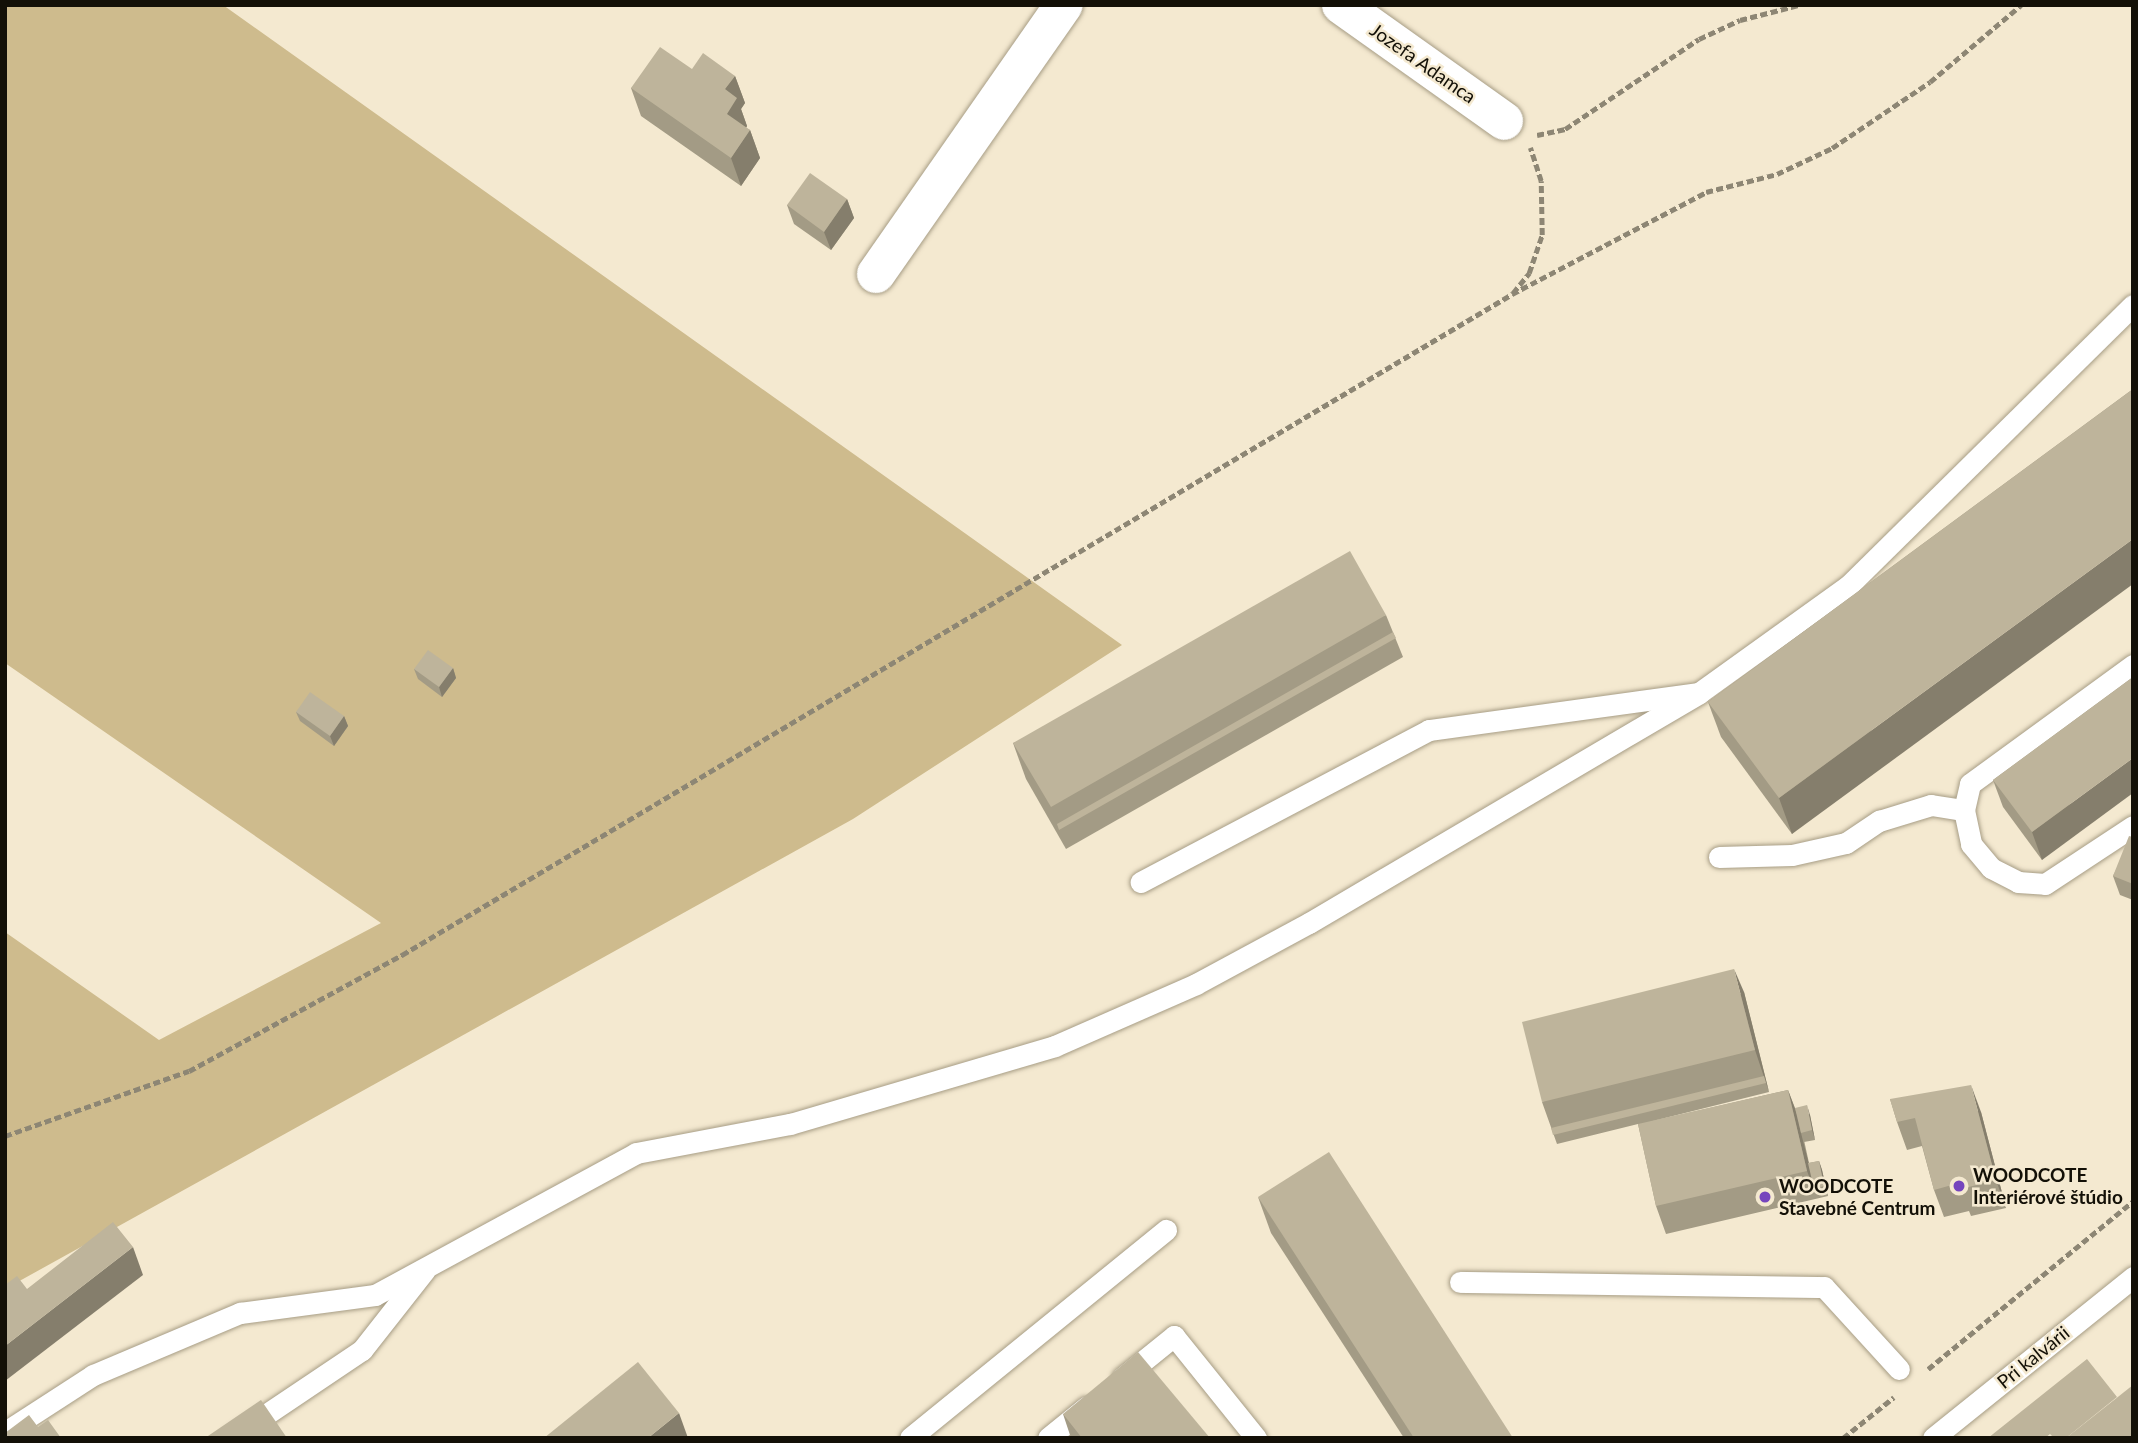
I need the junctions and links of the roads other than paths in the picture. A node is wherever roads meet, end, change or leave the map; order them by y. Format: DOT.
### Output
graph roads {
  1 [pos="1064,5"];
  2 [pos="1341,5"];
  3 [pos="1504,121"];
  4 [pos="876,274"];
  5 [pos="2133,305"];
  6 [pos="2133,664"];
  7 [pos="1699,693"];
  8 [pos="1964,810"];
  9 [pos="2133,827"];
  10 [pos="1719,857"];
  11 [pos="1140,882"];
  12 [pos="1166,1230"];
  13 [pos="428,1265"];
  14 [pos="2133,1277"];
  15 [pos="1460,1282"];
  16 [pos="1899,1369"];
  17 [pos="5,1432"];
  18 [pos="230,1438"];
  19 [pos="910,1438"];
  20 [pos="1048,1438"];
  21 [pos="1256,1438"];
  22 [pos="1933,1438"];
  1 -- 4 [label="street"];
  2 -- 3 [label="street, Jozefa Adamca"];
  5 -- 7 [label="lane"];
  6 -- 8 [label="lane"];
  7 -- 11 [label="lane"];
  7 -- 13 [label="lane"];
  8 -- 9 [label="lane"];
  8 -- 10 [label="lane"];
  12 -- 19 [label="lane"];
  13 -- 17 [label="lane"];
  13 -- 18 [label="lane"];
  14 -- 22 [label="lane, Pri kalvárii"];
  15 -- 16 [label="lane"];
  20 -- 21 [label="lane"];
}
